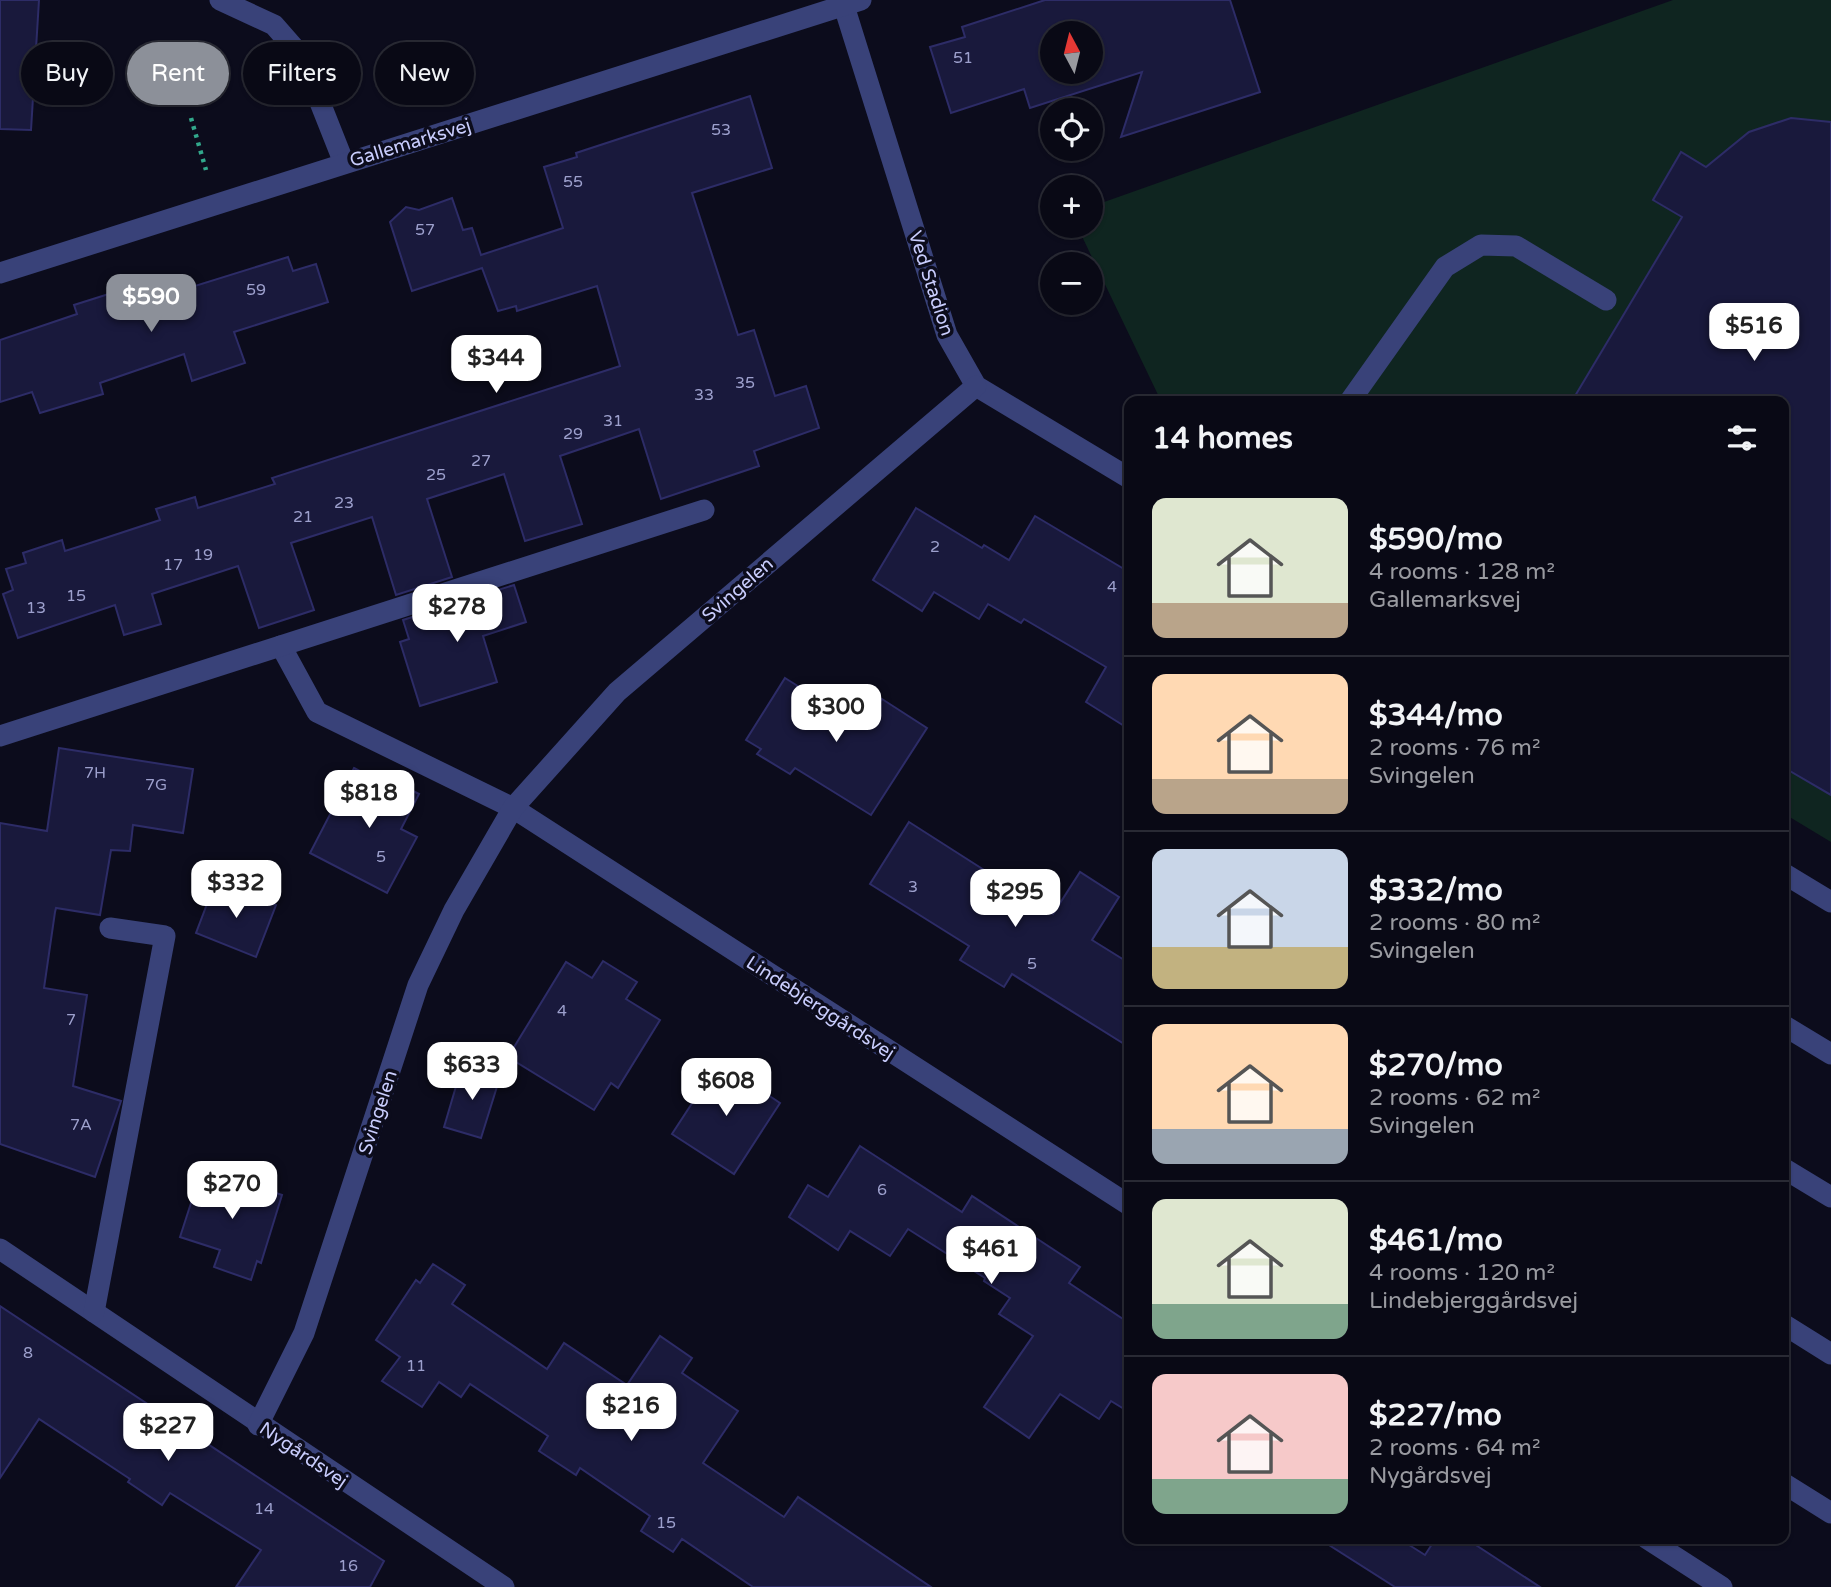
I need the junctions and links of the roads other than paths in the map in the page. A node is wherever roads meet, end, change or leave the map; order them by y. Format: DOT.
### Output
graph roads {
  1 [pos="220,0"];
  2 [pos="853,3"];
  3 [pos="344,163"];
  4 [pos="0,273"];
  5 [pos="1606,300"];
  6 [pos="976,386"];
  7 [pos="1354,396"];
  8 [pos="1124,475"];
  9 [pos="704,510"];
  10 [pos="281,646"];
  11 [pos="0,736"];
  12 [pos="513,808"];
  13 [pos="1789,877"];
  14 [pos="1831,902"];
  15 [pos="110,928"];
  16 [pos="1789,1029"];
  17 [pos="1831,1054"];
  18 [pos="1789,1172"];
  19 [pos="1831,1197"];
  20 [pos="1124,1202"];
  21 [pos="0,1249"];
  22 [pos="94,1312"];
  23 [pos="1789,1328"];
  24 [pos="1831,1354"];
  25 [pos="258,1424"];
  26 [pos="1789,1487"];
  27 [pos="1831,1513"];
  28 [pos="1655,1544"];
  29 [pos="504,1587"];
  30 [pos="1722,1587"];
  1 -- 3 [label="street"];
  2 -- 3 [label="street, Gallemarksvej"];
  2 -- 6 [label="street, Ved Stadion"];
  3 -- 4 [label="street, Gallemarksvej"];
  5 -- 7 [label="street"];
  6 -- 8 [label="street, Ved Stadion"];
  6 -- 12 [label="street, Svingelen"];
  9 -- 10 [label="street"];
  10 -- 11 [label="street"];
  10 -- 12 [label="street"];
  12 -- 20 [label="street, Lindebjerggårdsvej"];
  12 -- 25 [label="street, Svingelen"];
  13 -- 14 [label="street"];
  15 -- 22 [label="street"];
  16 -- 17 [label="street"];
  18 -- 19 [label="street"];
  21 -- 22 [label="street, Nygårdsvej"];
  22 -- 25 [label="street, Nygårdsvej"];
  23 -- 24 [label="street"];
  25 -- 29 [label="street, Nygårdsvej"];
  26 -- 27 [label="street"];
  28 -- 30 [label="street"];
}
